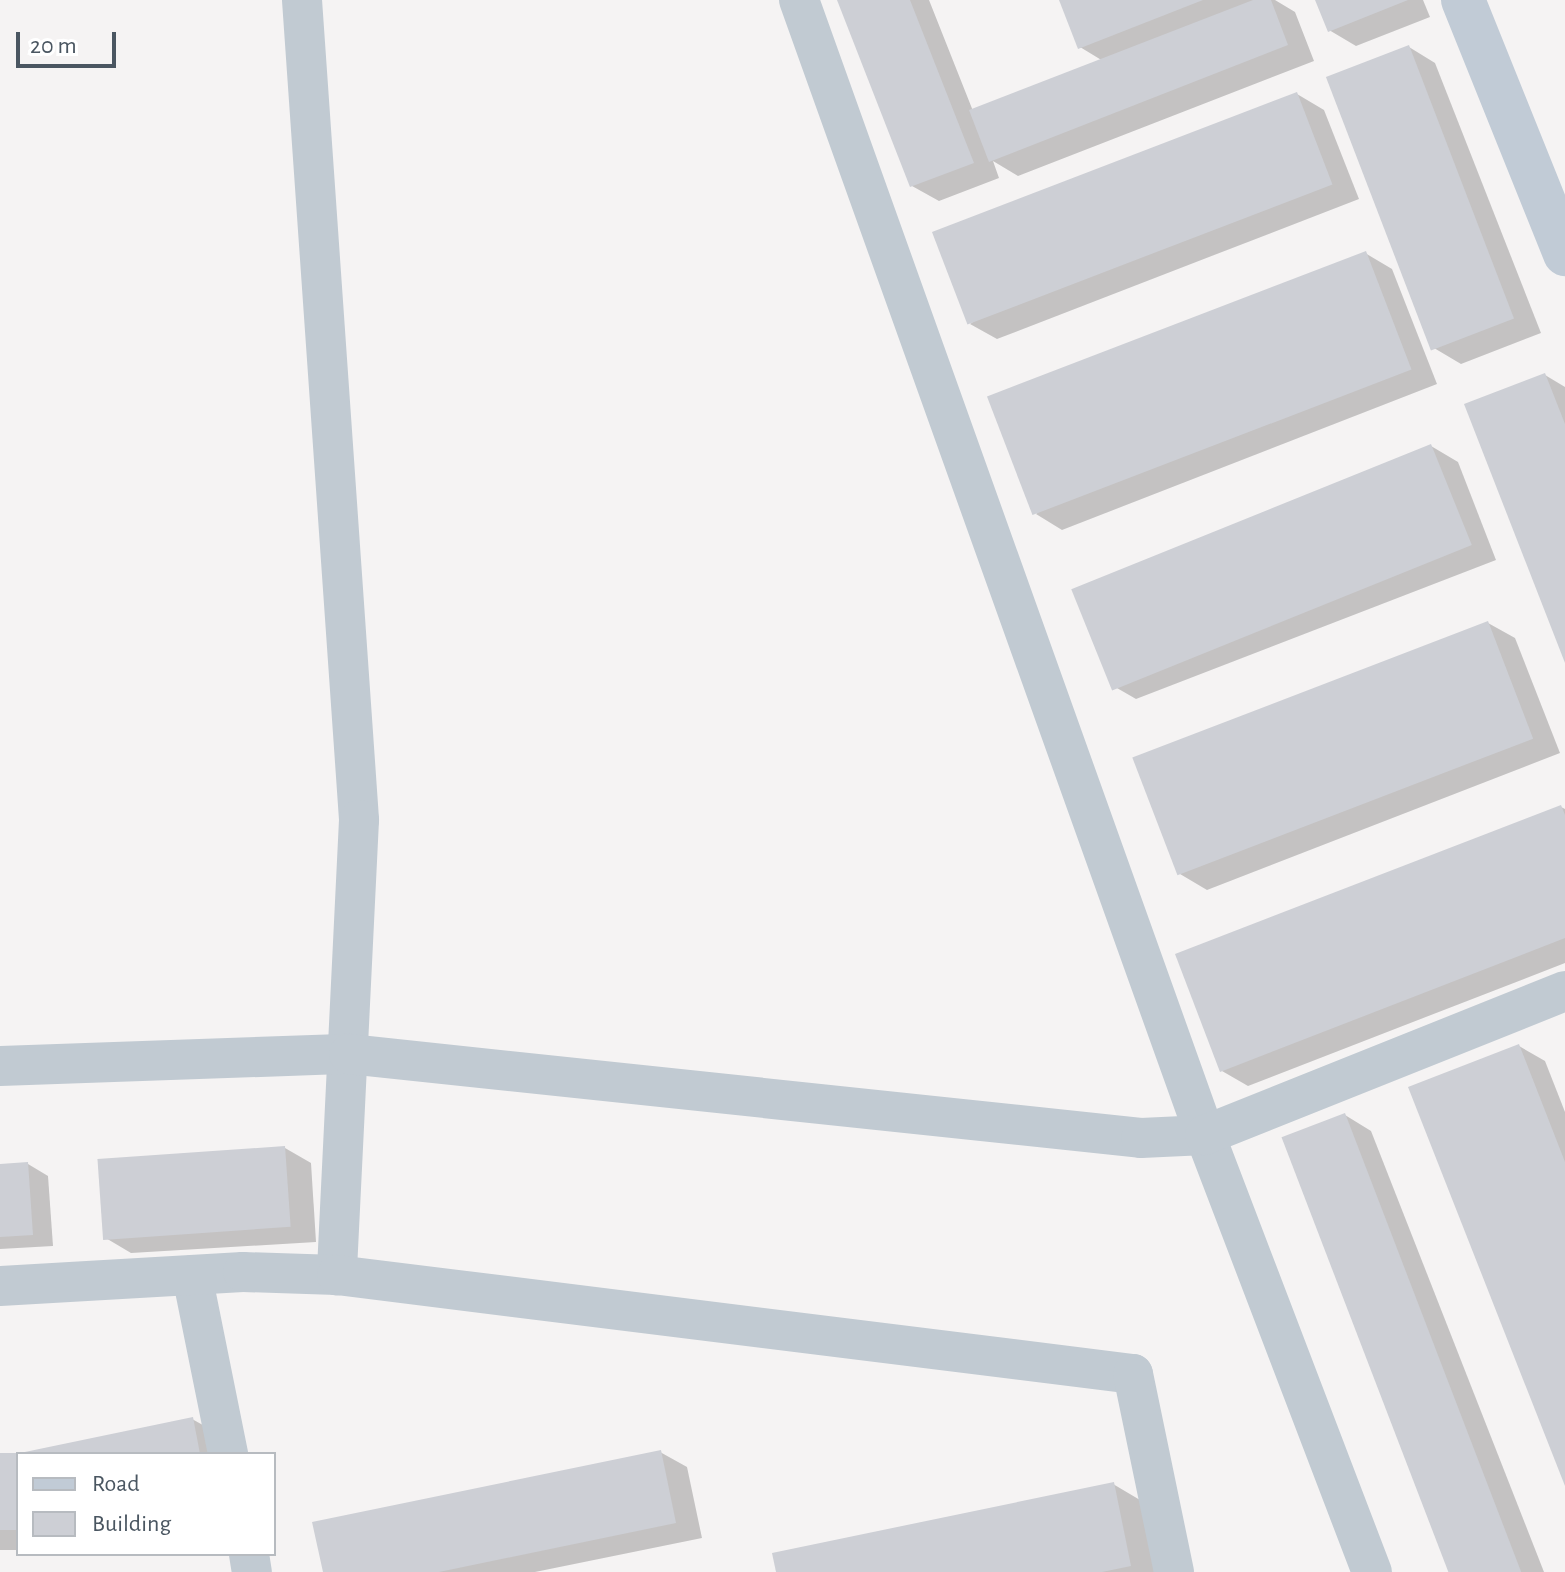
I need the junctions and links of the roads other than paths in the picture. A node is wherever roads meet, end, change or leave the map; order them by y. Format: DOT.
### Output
graph roads {
  1 [pos="302,0"];
  2 [pos="799,0"];
  3 [pos="1463,0"];
  4 [pos="1565,254"];
  5 [pos="1565,991"];
  6 [pos="349,1054"];
  7 [pos="0,1066"];
  8 [pos="1205,1135"];
  9 [pos="192,1275"];
  10 [pos="337,1275"];
  11 [pos="0,1286"];
  12 [pos="228,1452"];
  13 [pos="1174,1572"];
  14 [pos="1372,1572"];
  1 -- 6 [label="street"];
  2 -- 8 [label="street"];
  3 -- 4 [label="street"];
  5 -- 8 [label="street"];
  6 -- 7 [label="street"];
  6 -- 8 [label="street"];
  6 -- 10 [label="street"];
  8 -- 14 [label="street"];
  9 -- 10 [label="street"];
  9 -- 11 [label="street"];
  9 -- 12 [label="street"];
  10 -- 13 [label="street"];
}
